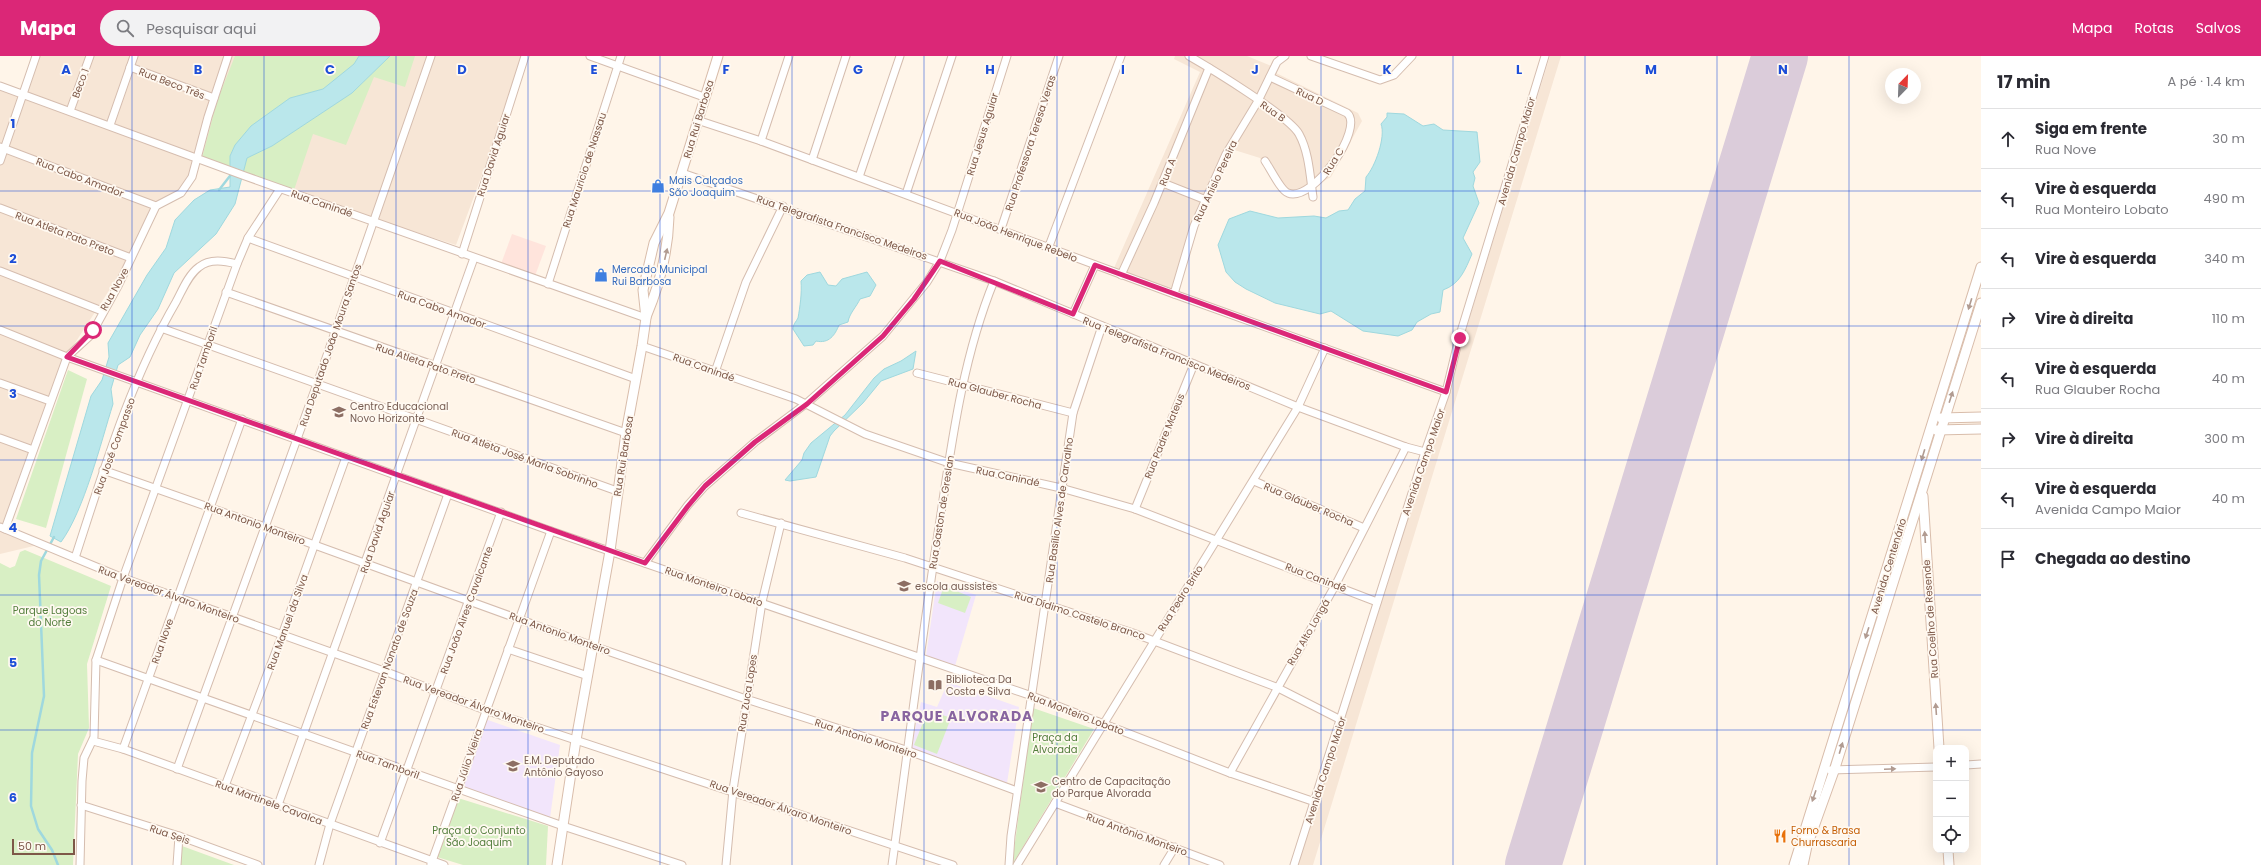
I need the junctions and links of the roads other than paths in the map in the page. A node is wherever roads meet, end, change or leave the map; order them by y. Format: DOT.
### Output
graph roads {
  1 [pos="36,56"];
  2 [pos="90,56"];
  3 [pos="134,56"];
  4 [pos="228,56"];
  5 [pos="431,56"];
  6 [pos="525,56"];
  7 [pos="590,56"];
  8 [pos="621,56"];
  9 [pos="718,56"];
  10 [pos="789,56"];
  11 [pos="846,56"];
  12 [pos="900,56"];
  13 [pos="952,56"];
  14 [pos="1007,56"];
  15 [pos="1059,56"];
  16 [pos="1121,56"];
  17 [pos="1189,56"];
  18 [pos="1285,56"];
  19 [pos="1311,56"];
  20 [pos="1412,56"];
  21 [pos="1545,56"];
  22 [pos="618,66"];
  23 [pos="130,67"];
  24 [pos="1209,68"];
  25 [pos="1270,77"];
  26 [pos="0,86"];
  27 [pos="23,94"];
  28 [pos="704,97"];
  29 [pos="214,98"];
  30 [pos="1258,101"];
  31 [pos="70,111"];
  32 [pos="1350,115"];
  33 [pos="697,120"];
  34 [pos="110,125"];
  35 [pos="761,140"];
  36 [pos="2,148"];
  37 [pos="198,158"];
  38 [pos="812,160"];
  39 [pos="1265,161"];
  40 [pos="0,162"];
  41 [pos="682,173"];
  42 [pos="859,177"];
  43 [pos="1163,183"];
  44 [pos="1311,186"];
  45 [pos="280,189"];
  46 [pos="906,194"];
  47 [pos="1313,197"];
  48 [pos="1206,200"];
  49 [pos="156,206"];
  50 [pos="782,206"];
  51 [pos="0,208"];
  52 [pos="669,213"];
  53 [pos="958,213"];
  54 [pos="373,221"];
  55 [pos="1001,229"];
  56 [pos="248,238"];
  57 [pos="1049,246"];
  58 [pos="462,254"];
  59 [pos="130,258"];
  60 [pos="474,258"];
  61 [pos="940,261"];
  62 [pos="237,264"];
  63 [pos="1095,265"];
  64 [pos="1981,267"];
  65 [pos="0,271"];
  66 [pos="1121,274"];
  67 [pos="353,277"];
  68 [pos="994,281"];
  69 [pos="548,284"];
  70 [pos="226,292"];
  71 [pos="1174,294"];
  72 [pos="1981,302"];
  73 [pos="102,311"];
  74 [pos="454,313"];
  75 [pos="1073,314"];
  76 [pos="646,318"];
  77 [pos="1102,326"];
  78 [pos="161,328"];
  79 [pos="0,330"];
  80 [pos="335,332"];
  81 [pos="207,346"];
  82 [pos="642,346"];
  83 [pos="1325,348"];
  84 [pos="67,357"];
  85 [pos="1194,364"];
  86 [pos="435,367"];
  87 [pos="715,372"];
  88 [pos="917,373"];
  89 [pos="636,379"];
  90 [pos="137,382"];
  91 [pos="0,383"];
  92 [pos="317,384"];
  93 [pos="963,384"];
  94 [pos="1446,392"];
  95 [pos="188,399"];
  96 [pos="50,401"];
  97 [pos="807,404"];
  98 [pos="1298,407"];
  99 [pos="1073,413"];
  100 [pos="1935,416"];
  101 [pos="1981,417"];
  102 [pos="242,419"];
  103 [pos="416,419"];
  104 [pos="1944,419"];
  105 [pos="1931,429"];
  106 [pos="1981,429"];
  107 [pos="1941,431"];
  108 [pos="626,433"];
  109 [pos="0,438"];
  110 [pos="298,439"];
  111 [pos="1406,448"];
  112 [pos="33,450"];
  113 [pos="1425,452"];
  114 [pos="346,457"];
  115 [pos="949,462"];
  116 [pos="103,470"];
  117 [pos="397,474"];
  118 [pos="1254,481"];
  119 [pos="1061,488"];
  120 [pos="156,489"];
  121 [pos="1922,490"];
  122 [pos="617,491"];
  123 [pos="448,494"];
  124 [pos="209,507"];
  125 [pos="1135,509"];
  126 [pos="501,512"];
  127 [pos="741,513"];
  128 [pos="781,523"];
  129 [pos="265,527"];
  130 [pos="2,528"];
  131 [pos="1364,528"];
  132 [pos="551,531"];
  133 [pos="1216,540"];
  134 [pos="314,545"];
  135 [pos="610,551"];
  136 [pos="75,558"];
  137 [pos="645,563"];
  138 [pos="366,564"];
  139 [pos="933,567"];
  140 [pos="123,578"];
  141 [pos="417,582"];
  142 [pos="1336,584"];
  143 [pos="178,598"];
  144 [pos="470,601"];
  145 [pos="762,602"];
  146 [pos="1377,602"];
  147 [pos="1045,604"];
  148 [pos="232,617"];
  149 [pos="520,619"];
  150 [pos="282,635"];
  151 [pos="1154,640"];
  152 [pos="593,646"];
  153 [pos="508,649"];
  154 [pos="334,654"];
  155 [pos="920,658"];
  156 [pos="96,660"];
  157 [pos="384,671"];
  158 [pos="588,676"];
  159 [pos="149,678"];
  160 [pos="1276,687"];
  161 [pos="437,691"];
  162 [pos="1032,696"];
  163 [pos="204,698"];
  164 [pos="746,699"];
  165 [pos="485,710"];
  166 [pos="252,715"];
  167 [pos="1341,720"];
  168 [pos="1105,724"];
  169 [pos="303,734"];
  170 [pos="576,740"];
  171 [pos="93,741"];
  172 [pos="1939,745"];
  173 [pos="124,749"];
  174 [pos="906,750"];
  175 [pos="356,752"];
  176 [pos="1981,764"];
  177 [pos="1969,765"];
  178 [pos="1933,767"];
  179 [pos="177,769"];
  180 [pos="1824,770"];
  181 [pos="406,771"];
  182 [pos="1834,771"];
  183 [pos="1230,773"];
  184 [pos="225,786"];
  185 [pos="458,789"];
  186 [pos="733,790"];
  187 [pos="1017,791"];
  188 [pos="1315,802"];
  189 [pos="1055,803"];
  190 [pos="81,805"];
  191 [pos="278,805"];
  192 [pos="330,824"];
  193 [pos="563,826"];
  194 [pos="179,836"];
  195 [pos="380,843"];
  196 [pos="895,846"];
  197 [pos="1175,847"];
  198 [pos="1948,853"];
  199 [pos="431,863"];
  200 [pos="80,865"];
  201 [pos="177,865"];
  202 [pos="258,865"];
  203 [pos="319,865"];
  204 [pos="444,865"];
  205 [pos="557,865"];
  206 [pos="682,865"];
  207 [pos="726,865"];
  208 [pos="892,865"];
  209 [pos="953,865"];
  210 [pos="1009,865"];
  211 [pos="1017,865"];
  212 [pos="1164,865"];
  213 [pos="1220,865"];
  214 [pos="1294,865"];
  215 [pos="1794,865"];
  216 [pos="1803,865"];
  217 [pos="1949,865"];
  1 -- 27 [label="street"];
  2 -- 31 [label="street, Beco 1"];
  3 -- 23 [label="street"];
  4 -- 29 [label="street"];
  5 -- 54 [label="street, Rua Deputado João Moura Santos"];
  6 -- 58 [label="street, Rua David Aguiar"];
  7 -- 22 [label="street"];
  8 -- 22 [label="street, Rua Mauricio de Nassau"];
  9 -- 28 [label="main road, Rua Rui Barbosa"];
  10 -- 35 [label="street"];
  11 -- 38 [label="street"];
  12 -- 42 [label="street"];
  13 -- 46 [label="street"];
  14 -- 53 [label="street, Rua Jesus Aguiar"];
  15 -- 55 [label="street, Rua Professora Teresa Veras"];
  16 -- 57 [label="street"];
  17 -- 24 [label="street, Rua B"];
  18 -- 25 [label="street, Rua Anisio Pereira"];
  19 -- 20 [label="street"];
  21 -- 94 [label="street, Avenida Campo Maior"];
  22 -- 28 [label="street"];
  22 -- 69 [label="street, Rua Mauricio de Nassau"];
  23 -- 29 [label="street, Rua Beco Três"];
  23 -- 34 [label="street"];
  24 -- 30 [label="street, Rua B"];
  24 -- 43 [label="street, Rua A"];
  25 -- 30 [label="street, Rua Anisio Pereira"];
  25 -- 32 [label="street, Rua D"];
  26 -- 27 [label="street, Rua Canindé"];
  27 -- 31 [label="street, Rua Canindé"];
  27 -- 36 [label="street"];
  28 -- 33 [label="main road, Rua Rui Barbosa"];
  29 -- 37 [label="street"];
  30 -- 44 [label="street, Rua B"];
  30 -- 48 [label="street, Rua Anisio Pereira"];
  31 -- 34 [label="street, Rua Canindé"];
  32 -- 44 [label="street, Rua C"];
  33 -- 35 [label="street, Rua João Henrique Rebelo"];
  33 -- 41 [label="main road, Rua Rui Barbosa"];
  34 -- 37 [label="street, Rua Canindé"];
  35 -- 38 [label="street, Rua João Henrique Rebelo"];
  36 -- 40 [label="street"];
  36 -- 49 [label="street, Rua Cabo Amador"];
  37 -- 45 [label="street, Rua Canindé"];
  37 -- 49 [label="street"];
  38 -- 42 [label="street, Rua João Henrique Rebelo"];
  39 -- 44 [label="street, Rua C"];
  41 -- 50 [label="street, Rua Telegrafista Francisco Medeiros"];
  41 -- 52 [label="main road, Rua Rui Barbosa"];
  42 -- 46 [label="street, Rua João Henrique Rebelo"];
  43 -- 48 [label="street"];
  43 -- 66 [label="street, Rua A"];
  44 -- 47 [label="street, Rua B"];
  45 -- 54 [label="street, Rua Canindé"];
  45 -- 56 [label="street, Rua Tamboril"];
  46 -- 53 [label="street, Rua João Henrique Rebelo"];
  48 -- 71 [label="street, Rua Anisio Pereira"];
  49 -- 59 [label="street, Rua Nove"];
  50 -- 61 [label="street, Rua Telegrafista Francisco Medeiros"];
  50 -- 87 [label="street"];
  51 -- 59 [label="street, Rua Atleta Pato Preto"];
  76 -- 52 [label="main road, one-way"];
  52 -- 76 [label="main road, Rua Rui Barbosa"];
  53 -- 55 [label="street, Rua João Henrique Rebelo"];
  53 -- 61 [label="street, Rua Jesus Aguiar"];
  54 -- 58 [label="street, Rua Canindé"];
  54 -- 67 [label="street, Rua Deputado João Moura Santos"];
  55 -- 57 [label="street, Rua João Henrique Rebelo"];
  56 -- 62 [label="street, Rua Tamboril"];
  56 -- 67 [label="street, Rua Cabo Amador"];
  57 -- 63 [label="street, Rua João Henrique Rebelo"];
  58 -- 60 [label="street, Rua Canindé"];
  59 -- 73 [label="street, Rua Nove"];
  60 -- 69 [label="street, Rua Canindé"];
  60 -- 74 [label="street, Rua David Aguiar"];
  61 -- 68 [label="street, Rua Telegrafista Francisco Medeiros"];
  61 -- 97 [label="street, Rua Jesus Aguiar"];
  62 -- 70 [label="street, Rua Tamboril"];
  62 -- 78 [label="street, Rua José Compasso"];
  63 -- 66 [label="street, Rua João Henrique Rebelo"];
  63 -- 75 [label="street"];
  64 -- 100 [label="main road, Avenida Centenário, one-way"];
  65 -- 73 [label="street"];
  66 -- 71 [label="street, Rua João Henrique Rebelo"];
  67 -- 74 [label="street, Rua Cabo Amador"];
  67 -- 80 [label="street, Rua Deputado João Moura Santos"];
  68 -- 75 [label="street, Rua Telegrafista Francisco Medeiros"];
  68 -- 93 [label="street, Rua Gaston de Greslan"];
  69 -- 76 [label="street, Rua Canindé"];
  70 -- 80 [label="street, Rua Atleta Pato Preto"];
  70 -- 81 [label="street, Rua Tamboril"];
  71 -- 83 [label="street, Rua João Henrique Rebelo"];
  104 -- 72 [label="main road, Avenida Centenário, one-way"];
  73 -- 84 [label="street, Rua Nove"];
  74 -- 86 [label="street, Rua David Aguiar"];
  74 -- 89 [label="street, Rua Cabo Amador"];
  75 -- 77 [label="street, Rua Telegrafista Francisco Medeiros"];
  76 -- 82 [label="main road, Rua Rui Barbosa"];
  77 -- 85 [label="street, Rua Telegrafista Francisco Medeiros"];
  77 -- 99 [label="street, Rua Basílio Alves de Carvalho"];
  78 -- 81 [label="street, Rua Atleta José Maria Sobrinho"];
  78 -- 90 [label="street, Rua José Compasso"];
  79 -- 84 [label="street, Rua Monteiro Lobato"];
  80 -- 86 [label="street, Rua Atleta Pato Preto"];
  80 -- 92 [label="street, Rua Deputado João Moura Santos"];
  81 -- 92 [label="street, Rua Atleta José Maria Sobrinho"];
  81 -- 95 [label="street, Rua Tamboril"];
  82 -- 87 [label="street, Rua Canindé"];
  82 -- 89 [label="main road, Rua Rui Barbosa"];
  83 -- 94 [label="street, Rua João Henrique Rebelo"];
  83 -- 98 [label="street, Rua Pedro Brito"];
  84 -- 90 [label="street, Rua Monteiro Lobato"];
  84 -- 96 [label="street, Rua Nove"];
  85 -- 98 [label="street, Rua Telegrafista Francisco Medeiros"];
  85 -- 125 [label="street, Rua Padre Mateus"];
  86 -- 103 [label="street, Rua David Aguiar"];
  86 -- 108 [label="street, Rua Atleta Pato Preto"];
  87 -- 97 [label="street, Rua Canindé"];
  88 -- 93 [label="street, Rua Glauber Rocha"];
  89 -- 108 [label="main road, Rua Rui Barbosa"];
  90 -- 95 [label="street, Rua Monteiro Lobato"];
  90 -- 116 [label="street, Rua José Compasso"];
  91 -- 96 [label="street"];
  92 -- 103 [label="street, Rua Atleta José Maria Sobrinho"];
  92 -- 110 [label="street, Rua Deputado João Moura Santos"];
  93 -- 99 [label="street, Rua Glauber Rocha"];
  93 -- 115 [label="street, Rua Gaston de Greslan"];
  94 -- 113 [label="street, Avenida Campo Maior"];
  95 -- 102 [label="street, Rua Monteiro Lobato"];
  95 -- 120 [label="street, Rua Tamboril"];
  96 -- 112 [label="street, Rua Nove"];
  97 -- 115 [label="street, Rua Canindé"];
  97 -- 137 [label="street, Rua Jesus Aguiar"];
  98 -- 111 [label="street, Rua Telegrafista Francisco Medeiros"];
  98 -- 118 [label="street, Rua Pedro Brito"];
  99 -- 119 [label="street, Rua Basílio Alves de Carvalho"];
  100 -- 104 [label="main road"];
  100 -- 105 [label="main road, Avenida Centenário"];
  101 -- 104 [label="main road"];
  102 -- 110 [label="street, Rua Monteiro Lobato"];
  102 -- 124 [label="street, Rua Nove"];
  103 -- 117 [label="street, Rua David Aguiar"];
  103 -- 122 [label="street, Rua Atleta José Maria Sobrinho"];
  104 -- 107 [label="main road, Avenida Centenário"];
  105 -- 107 [label="main road"];
  105 -- 180 [label="main road, Avenida Centenário, one-way"];
  106 -- 107 [label="main road"];
  107 -- 121 [label="main road, Avenida Centenário"];
  108 -- 122 [label="main road, Rua Rui Barbosa"];
  109 -- 112 [label="street"];
  110 -- 114 [label="street, Rua Monteiro Lobato"];
  110 -- 129 [label="street, Rua Deputado João Moura Santos"];
  111 -- 113 [label="street, Rua Telegrafista Francisco Medeiros"];
  111 -- 131 [label="street, Rua Alto Longá"];
  112 -- 130 [label="street, Rua Nove"];
  113 -- 146 [label="street, Avenida Campo Maior"];
  114 -- 117 [label="street, Rua Monteiro Lobato"];
  114 -- 134 [label="street, Rua Manuel da Silva"];
  115 -- 119 [label="street, Rua Canindé"];
  115 -- 139 [label="street, Rua Gaston de Greslan"];
  116 -- 120 [label="street, Rua Antonio Monteiro"];
  116 -- 136 [label="street, Rua José Compasso"];
  117 -- 123 [label="street, Rua Monteiro Lobato"];
  117 -- 138 [label="street, Rua David Aguiar"];
  118 -- 131 [label="street, Rua Gláuber Rocha"];
  118 -- 133 [label="street, Rua Pedro Brito"];
  119 -- 125 [label="street, Rua Canindé"];
  119 -- 147 [label="street, Rua Basílio Alves de Carvalho"];
  120 -- 124 [label="street, Rua Antonio Monteiro"];
  120 -- 140 [label="street, Rua Tamboril"];
  172 -- 121 [label="main road, Rua Coelho de Resende, one-way"];
  182 -- 121 [label="main road, Avenida Centenário, one-way"];
  122 -- 135 [label="main road, Rua Rui Barbosa"];
  123 -- 126 [label="street, Rua Monteiro Lobato"];
  123 -- 141 [label="street, Rua Estevan Nonato de Souza"];
  124 -- 129 [label="street, Rua Antonio Monteiro"];
  124 -- 143 [label="street, Rua Nove"];
  125 -- 133 [label="street, Rua Canindé"];
  126 -- 132 [label="street, Rua Monteiro Lobato"];
  126 -- 144 [label="street, Rua João Aires Cavalcante"];
  127 -- 128 [label="street, Rua Dídimo Castelo Branco"];
  128 -- 139 [label="street, Rua Dídimo Castelo Branco"];
  128 -- 145 [label="street, Rua Zuca Lopes"];
  129 -- 134 [label="street, Rua Antonio Monteiro"];
  129 -- 148 [label="street, Rua Deputado João Moura Santos"];
  130 -- 136 [label="street, Rua Vereador Álvaro Monteiro"];
  131 -- 142 [label="street, Rua Alto Longá"];
  132 -- 135 [label="street, Rua Monteiro Lobato"];
  132 -- 149 [label="street, Rua Júlio Vieira"];
  133 -- 142 [label="street, Rua Canindé"];
  133 -- 151 [label="street, Rua Pedro Brito"];
  134 -- 138 [label="street, Rua Antonio Monteiro"];
  134 -- 150 [label="street, Rua Manuel da Silva"];
  135 -- 137 [label="street, Rua Monteiro Lobato"];
  135 -- 152 [label="main road, Rua Rui Barbosa"];
  136 -- 140 [label="street, Rua Vereador Álvaro Monteiro"];
  137 -- 145 [label="street, Rua Monteiro Lobato"];
  138 -- 141 [label="street, Rua Antonio Monteiro"];
  138 -- 154 [label="street, Rua David Aguiar"];
  139 -- 147 [label="street, Rua Dídimo Castelo Branco"];
  139 -- 155 [label="street, Rua Gaston de Greslan"];
  140 -- 143 [label="street, Rua Vereador Álvaro Monteiro"];
  140 -- 156 [label="street"];
  141 -- 144 [label="street, Rua Antonio Monteiro"];
  141 -- 157 [label="street, Rua Estevan Nonato de Souza"];
  142 -- 146 [label="street, Rua Canindé"];
  142 -- 160 [label="street, Rua Alto Longá"];
  143 -- 148 [label="street, Rua Vereador Álvaro Monteiro"];
  143 -- 159 [label="street, Rua Nove"];
  144 -- 149 [label="street, Rua Antonio Monteiro"];
  144 -- 161 [label="street, Rua João Aires Cavalcante"];
  145 -- 155 [label="street, Rua Monteiro Lobato"];
  145 -- 164 [label="street, Rua Zuca Lopes"];
  146 -- 167 [label="street, Avenida Campo Maior"];
  147 -- 151 [label="street, Rua Dídimo Castelo Branco"];
  147 -- 162 [label="street, Rua Basílio Alves de Carvalho"];
  148 -- 150 [label="street, Rua Vereador Álvaro Monteiro"];
  148 -- 163 [label="street, Rua Deputado João Moura Santos"];
  149 -- 152 [label="street, Rua Antonio Monteiro"];
  149 -- 153 [label="street, Rua Júlio Vieira"];
  150 -- 154 [label="street, Rua Vereador Álvaro Monteiro"];
  150 -- 166 [label="street, Rua Manuel da Silva"];
  151 -- 160 [label="street, Rua Dídimo Castelo Branco"];
  151 -- 168 [label="street, Rua Pedro Brito"];
  152 -- 158 [label="main road, Rua Rui Barbosa"];
  152 -- 164 [label="street, Rua Antonio Monteiro"];
  153 -- 158 [label="street"];
  153 -- 165 [label="street, Rua Júlio Vieira"];
  154 -- 157 [label="street, Rua Vereador Álvaro Monteiro"];
  154 -- 169 [label="street, Rua David Aguiar"];
  155 -- 162 [label="street, Rua Monteiro Lobato"];
  155 -- 174 [label="street, Rua Gaston de Greslan"];
  156 -- 159 [label="street, Rua Tamboril"];
  156 -- 171 [label="street"];
  157 -- 161 [label="street, Rua Vereador Álvaro Monteiro"];
  157 -- 175 [label="street, Rua Estevan Nonato de Souza"];
  158 -- 170 [label="main road, Rua Rui Barbosa"];
  159 -- 163 [label="street, Rua Tamboril"];
  159 -- 173 [label="street, Rua Nove"];
  160 -- 167 [label="street, Rua Dídimo Castelo Branco"];
  160 -- 183 [label="street, Rua Alto Longá"];
  161 -- 165 [label="street, Rua Vereador Álvaro Monteiro"];
  161 -- 181 [label="street, Rua João Aires Cavalcante"];
  162 -- 168 [label="street, Rua Monteiro Lobato"];
  162 -- 187 [label="street, Rua Basílio Alves de Carvalho"];
  163 -- 166 [label="street, Rua Tamboril"];
  163 -- 179 [label="street, Rua Deputado João Moura Santos"];
  164 -- 174 [label="street, Rua Antonio Monteiro"];
  164 -- 186 [label="street, Rua Zuca Lopes"];
  165 -- 170 [label="street, Rua Vereador Álvaro Monteiro"];
  165 -- 185 [label="street, Rua Júlio Vieira"];
  166 -- 169 [label="street, Rua Tamboril"];
  166 -- 184 [label="street, Rua Manuel da Silva"];
  167 -- 188 [label="street, Avenida Campo Maior"];
  168 -- 183 [label="street, Rua Monteiro Lobato"];
  168 -- 189 [label="street, Rua Pedro Brito"];
  169 -- 175 [label="street, Rua Tamboril"];
  169 -- 191 [label="street, Rua David Aguiar"];
  170 -- 186 [label="street, Rua Vereador Álvaro Monteiro"];
  170 -- 193 [label="main road, Rua Rui Barbosa"];
  171 -- 173 [label="street, Rua Martinele Cavalca"];
  171 -- 190 [label="street"];
  173 -- 179 [label="street, Rua Martinele Cavalca"];
  174 -- 187 [label="street, Rua Antonio Monteiro"];
  174 -- 196 [label="street, Rua Gaston de Greslan"];
  175 -- 181 [label="street, Rua Tamboril"];
  175 -- 192 [label="street, Rua Estevan Nonato de Souza"];
  176 -- 177 [label="street"];
  182 -- 178 [label="street, one-way"];
  179 -- 184 [label="street, Rua Martinele Cavalca"];
  180 -- 182 [label="street"];
  180 -- 215 [label="main road, Avenida Centenário, one-way"];
  181 -- 185 [label="street, Rua Tamboril"];
  181 -- 195 [label="street, Rua João Aires Cavalcante"];
  182 -- 216 [label="main road, Avenida Centenário"];
  183 -- 188 [label="street, Rua Monteiro Lobato"];
  184 -- 191 [label="street, Rua Martinele Cavalca"];
  185 -- 193 [label="street, Rua Tamboril"];
  185 -- 199 [label="street, Rua Júlio Vieira"];
  186 -- 196 [label="street, Rua Vereador Álvaro Monteiro"];
  186 -- 207 [label="street, Rua Zuca Lopes"];
  187 -- 210 [label="street, Rua Basílio Alves de Carvalho"];
  188 -- 214 [label="street, Avenida Campo Maior"];
  189 -- 197 [label="street, Rua Antônio Monteiro"];
  189 -- 211 [label="street, Rua Pedro Brito"];
  190 -- 194 [label="street, Rua Seis"];
  190 -- 200 [label="street"];
  191 -- 192 [label="street, Rua Martinele Cavalca"];
  192 -- 195 [label="street, Rua Martinele Cavalca"];
  192 -- 203 [label="street, Rua Estevan Nonato de Souza"];
  193 -- 205 [label="main road, Rua Rui Barbosa"];
  193 -- 206 [label="street, Rua Tamboril"];
  194 -- 201 [label="street"];
  194 -- 202 [label="street, Rua Seis"];
  195 -- 199 [label="street, Rua Martinele Cavalca"];
  196 -- 208 [label="street, Rua Gaston de Greslan"];
  196 -- 209 [label="street, Rua Vereador Álvaro Monteiro"];
  197 -- 212 [label="street"];
  197 -- 213 [label="street, Rua Antônio Monteiro"];
  198 -- 217 [label="main road"];
  199 -- 204 [label="street, Rua Martinele Cavalca"];
}
